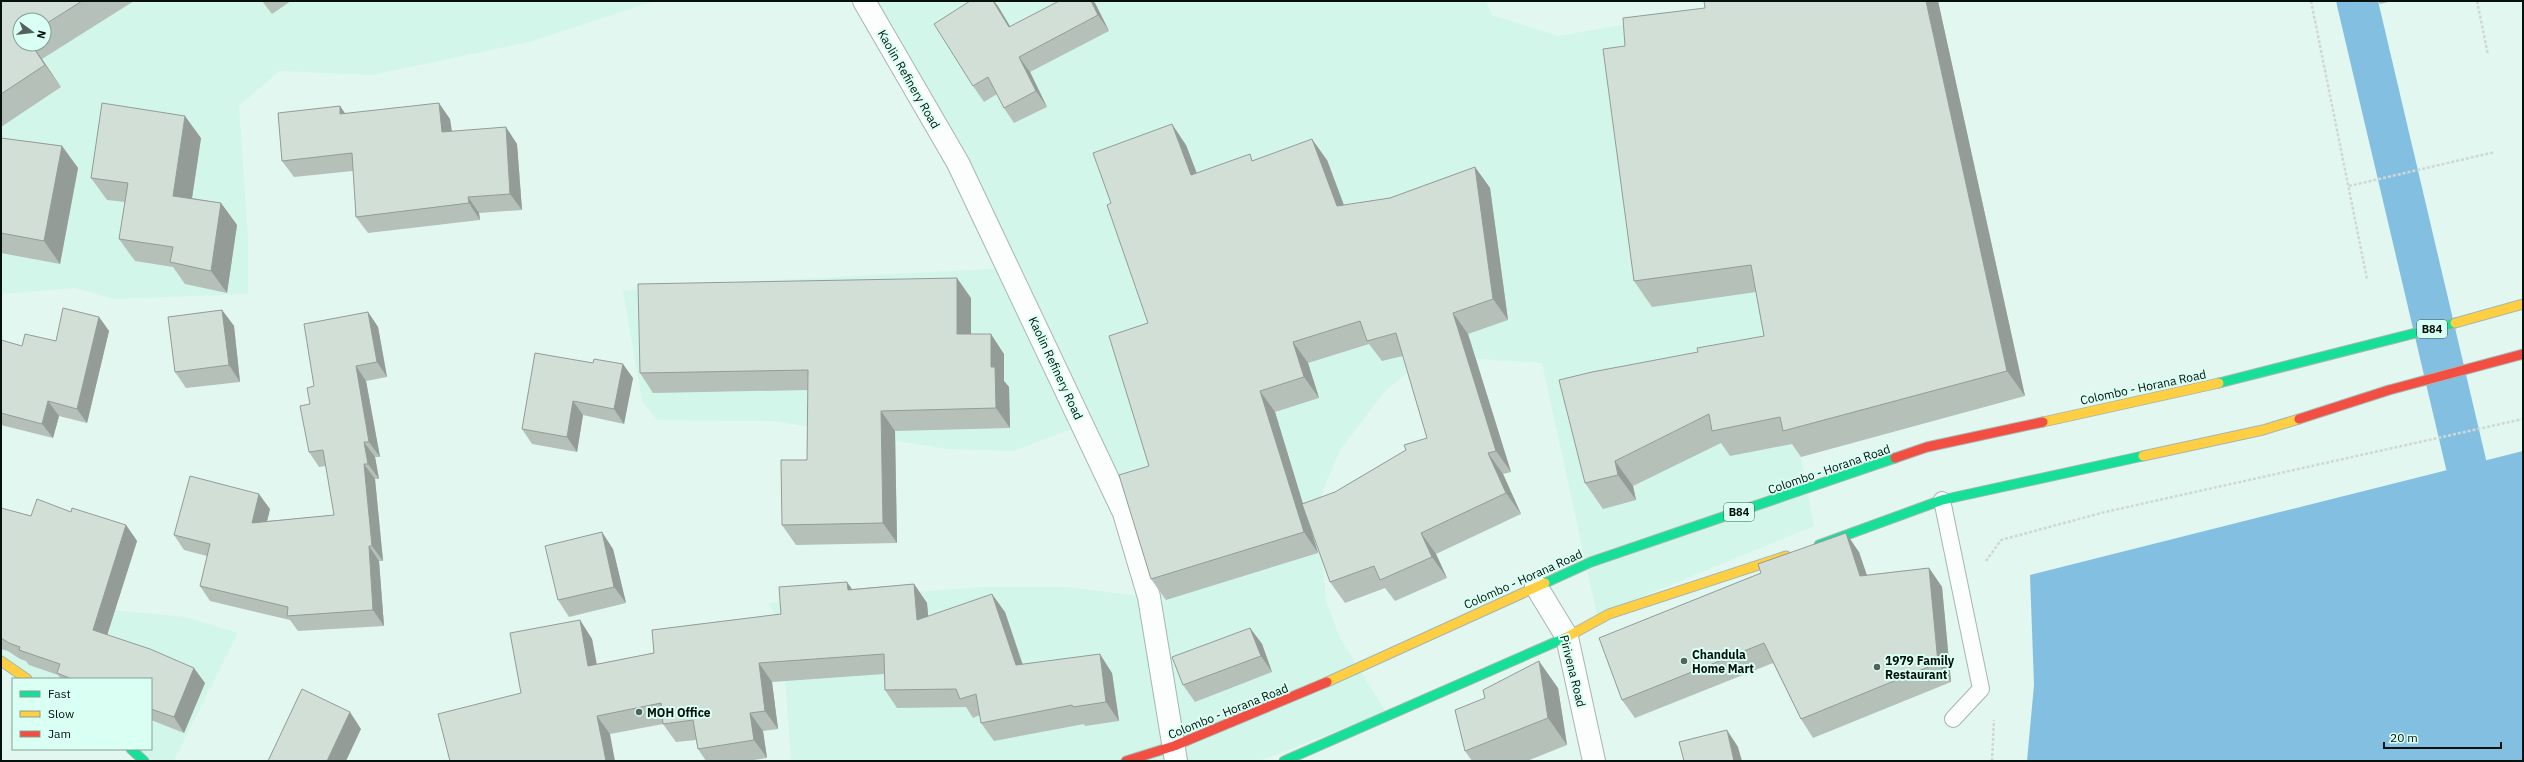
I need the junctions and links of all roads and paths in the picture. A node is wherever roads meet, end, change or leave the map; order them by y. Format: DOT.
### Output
graph roads {
  1 [pos="864,1"];
  2 [pos="2311,1"];
  3 [pos="2477,1"];
  4 [pos="2488,55"];
  5 [pos="2495,152"];
  6 [pos="2349,186"];
  7 [pos="2367,279"];
  8 [pos="2523,304"];
  9 [pos="2523,354"];
  10 [pos="2523,419"];
  11 [pos="1942,500"];
  12 [pos="1813,547"];
  13 [pos="1798,552"];
  14 [pos="1987,566"];
  15 [pos="1536,586"];
  16 [pos="1567,637"];
  17 [pos="1,661"];
  18 [pos="26,678"];
  19 [pos="1994,716"];
  20 [pos="1953,718"];
  21 [pos="132,750"];
  22 [pos="1175,754"];
  23 [pos="144,761"];
  24 [pos="1126,761"];
  25 [pos="1284,761"];
  26 [pos="1594,761"];
  27 [pos="1992,761"];
  1 -- 22 [label="street, Kaolin Refinery Road"];
  2 -- 6 [label="path"];
  3 -- 4 [label="path"];
  5 -- 6 [label="path"];
  6 -- 7 [label="path"];
  8 -- 15 [label="main road, Colombo - Horana Road / B84"];
  9 -- 11 [label="main road"];
  10 -- 14 [label="path"];
  11 -- 12 [label="main road"];
  11 -- 20 [label="lane"];
  13 -- 16 [label="main road"];
  15 -- 16 [label="street, Pirivena Road"];
  15 -- 22 [label="main road, Colombo - Horana Road / B84"];
  16 -- 25 [label="main road"];
  16 -- 26 [label="street, Pirivena Road"];
  17 -- 18 [label="main road"];
  19 -- 27 [label="path"];
  21 -- 23 [label="main road"];
  22 -- 24 [label="main road, Colombo - Horana Road / B84"];
}
